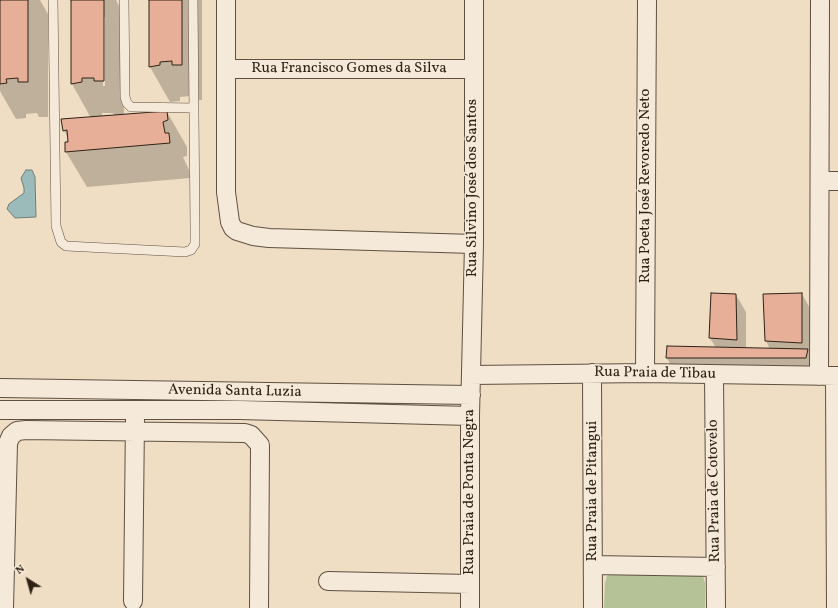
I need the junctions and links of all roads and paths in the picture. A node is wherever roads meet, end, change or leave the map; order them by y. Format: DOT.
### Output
graph roads {
  1 [pos="53,0"];
  2 [pos="124,0"];
  3 [pos="193,0"];
  4 [pos="226,0"];
  5 [pos="474,0"];
  6 [pos="647,0"];
  7 [pos="820,0"];
  8 [pos="226,69"];
  9 [pos="473,70"];
  10 [pos="194,108"];
  11 [pos="829,181"];
  12 [pos="474,244"];
  13 [pos="645,373"];
  14 [pos="592,374"];
  15 [pos="471,375"];
  16 [pos="714,375"];
  17 [pos="831,376"];
  18 [pos="0,388"];
  19 [pos="471,395"];
  20 [pos="0,410"];
  21 [pos="135,410"];
  22 [pos="470,416"];
  23 [pos="134,431"];
  24 [pos="593,565"];
  25 [pos="716,567"];
  26 [pos="328,581"];
  27 [pos="470,584"];
  28 [pos="133,601"];
  29 [pos="4,608"];
  30 [pos="259,608"];
  31 [pos="470,608"];
  32 [pos="593,608"];
  33 [pos="716,608"];
  34 [pos="836,608"];
  1 -- 10 [label="lane"];
  2 -- 10 [label="lane"];
  3 -- 10 [label="lane"];
  4 -- 8 [label="street"];
  5 -- 9 [label="street, Rua Silvino José dos Santos"];
  6 -- 13 [label="street, Rua Poeta José Revoredo Neto"];
  7 -- 11 [label="street"];
  8 -- 9 [label="street, Rua Francisco Gomes da Silva"];
  8 -- 12 [label="street"];
  9 -- 12 [label="street, Rua Silvino José dos Santos"];
  11 -- 17 [label="street"];
  12 -- 15 [label="street, Rua Silvino José dos Santos"];
  13 -- 14 [label="street, Rua Praia de Tibau"];
  13 -- 16 [label="street, Rua Praia de Tibau"];
  14 -- 15 [label="street, Rua Praia de Tibau"];
  14 -- 24 [label="street, Rua Praia de Pitangui"];
  15 -- 19 [label="street, Rua Praia de Ponta Negra"];
  16 -- 17 [label="street, Rua Praia de Tibau"];
  16 -- 25 [label="street, Rua Praia de Cotovelo"];
  17 -- 34 [label="street"];
  18 -- 19 [label="street, Avenida Santa Luzia"];
  19 -- 22 [label="street, Rua Praia de Ponta Negra"];
  20 -- 21 [label="street, Avenida Santa Luzia"];
  21 -- 22 [label="street, Avenida Santa Luzia"];
  21 -- 23 [label="street"];
  22 -- 27 [label="street, Rua Praia de Ponta Negra"];
  23 -- 28 [label="street"];
  23 -- 29 [label="street"];
  23 -- 30 [label="street"];
  24 -- 25 [label="street"];
  24 -- 32 [label="street, Rua Praia de Pitangui"];
  25 -- 33 [label="street, Rua Praia de Cotovelo"];
  26 -- 27 [label="street"];
  27 -- 31 [label="street, Rua Praia de Ponta Negra"];
}
